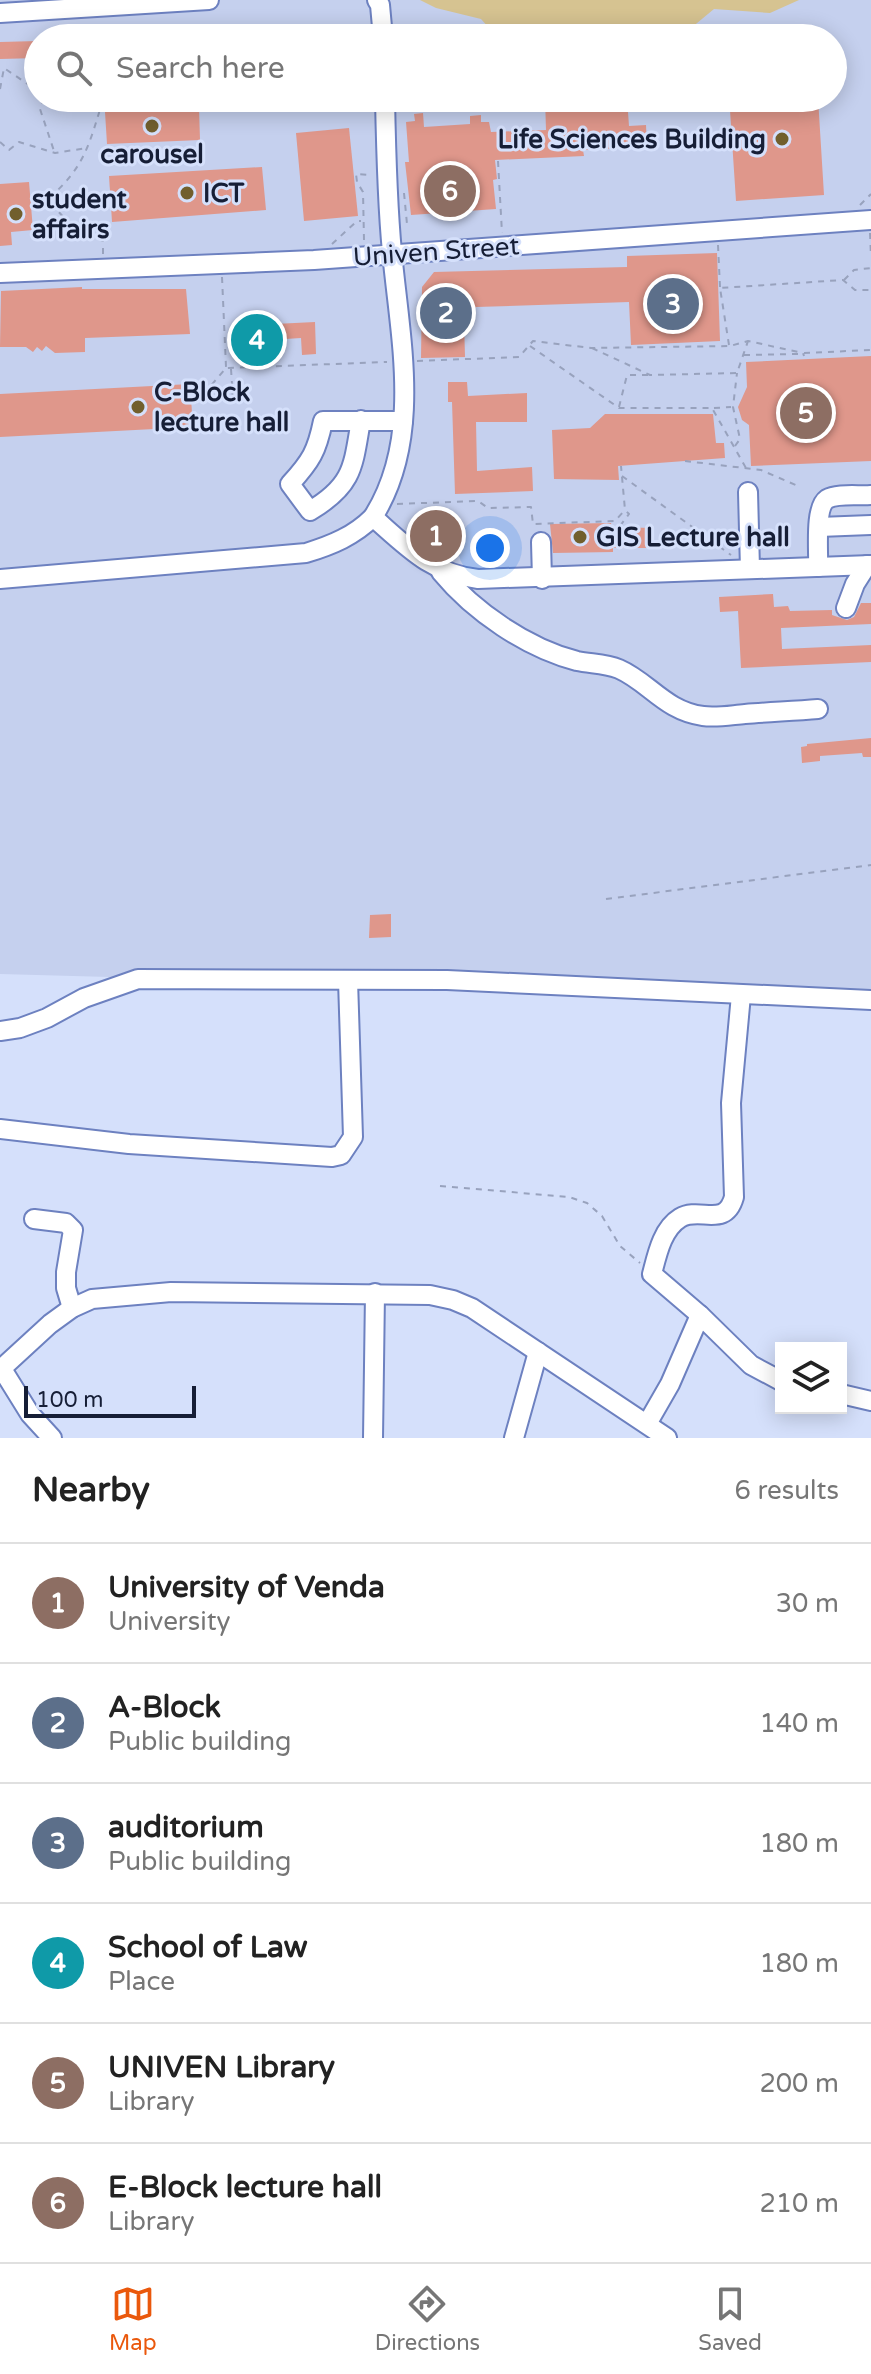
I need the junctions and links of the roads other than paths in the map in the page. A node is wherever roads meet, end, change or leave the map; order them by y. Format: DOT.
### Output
graph roads {
  1 [pos="209,0"];
  2 [pos="377,0"];
  3 [pos="0,13"];
  4 [pos="382,24"];
  5 [pos="385,112"];
  6 [pos="870,220"];
  7 [pos="392,255"];
  8 [pos="0,273"];
  9 [pos="361,420"];
  10 [pos="403,421"];
  11 [pos="748,492"];
  12 [pos="871,495"];
  13 [pos="377,511"];
  14 [pos="871,525"];
  15 [pos="819,527"];
  16 [pos="541,542"];
  17 [pos="869,565"];
  18 [pos="818,567"];
  19 [pos="750,569"];
  20 [pos="439,570"];
  21 [pos="0,579"];
  22 [pos="542,579"];
  23 [pos="846,608"];
  24 [pos="818,709"];
  25 [pos="348,980"];
  26 [pos="741,995"];
  27 [pos="871,1000"];
  28 [pos="0,1031"];
  29 [pos="0,1129"];
  30 [pos="34,1219"];
  31 [pos="375,1293"];
  32 [pos="72,1308"];
  33 [pos="700,1315"];
  34 [pos="538,1352"];
  35 [pos="1,1369"];
  36 [pos="775,1378"];
  37 [pos="847,1395"];
  38 [pos="871,1401"];
  39 [pos="647,1424"];
  40 [pos="52,1438"];
  41 [pos="373,1438"];
  42 [pos="514,1438"];
  43 [pos="667,1438"];
  1 -- 3 [label="street"];
  2 -- 4 [label="street"];
  5 -- 7 [label="street"];
  6 -- 7 [label="street, Univen Street"];
  7 -- 8 [label="street, Univen Street"];
  7 -- 10 [label="street"];
  9 -- 9 [label="street"];
  9 -- 10 [label="street"];
  10 -- 13 [label="street"];
  11 -- 19 [label="street"];
  12 -- 15 [label="street"];
  13 -- 20 [label="street"];
  13 -- 21 [label="street"];
  14 -- 15 [label="street"];
  15 -- 18 [label="street"];
  16 -- 22 [label="street"];
  17 -- 18 [label="street"];
  17 -- 23 [label="street"];
  18 -- 19 [label="street"];
  19 -- 22 [label="street"];
  20 -- 22 [label="street"];
  20 -- 24 [label="street"];
  25 -- 26 [label="street"];
  25 -- 28 [label="street"];
  25 -- 29 [label="street"];
  26 -- 27 [label="street"];
  26 -- 33 [label="street"];
  30 -- 32 [label="street"];
  31 -- 32 [label="street"];
  31 -- 34 [label="street"];
  31 -- 41 [label="street"];
  32 -- 35 [label="street"];
  33 -- 36 [label="street"];
  33 -- 39 [label="street"];
  34 -- 39 [label="street"];
  34 -- 42 [label="street"];
  35 -- 40 [label="street"];
  37 -- 38 [label="street"];
  39 -- 43 [label="street"];
}
